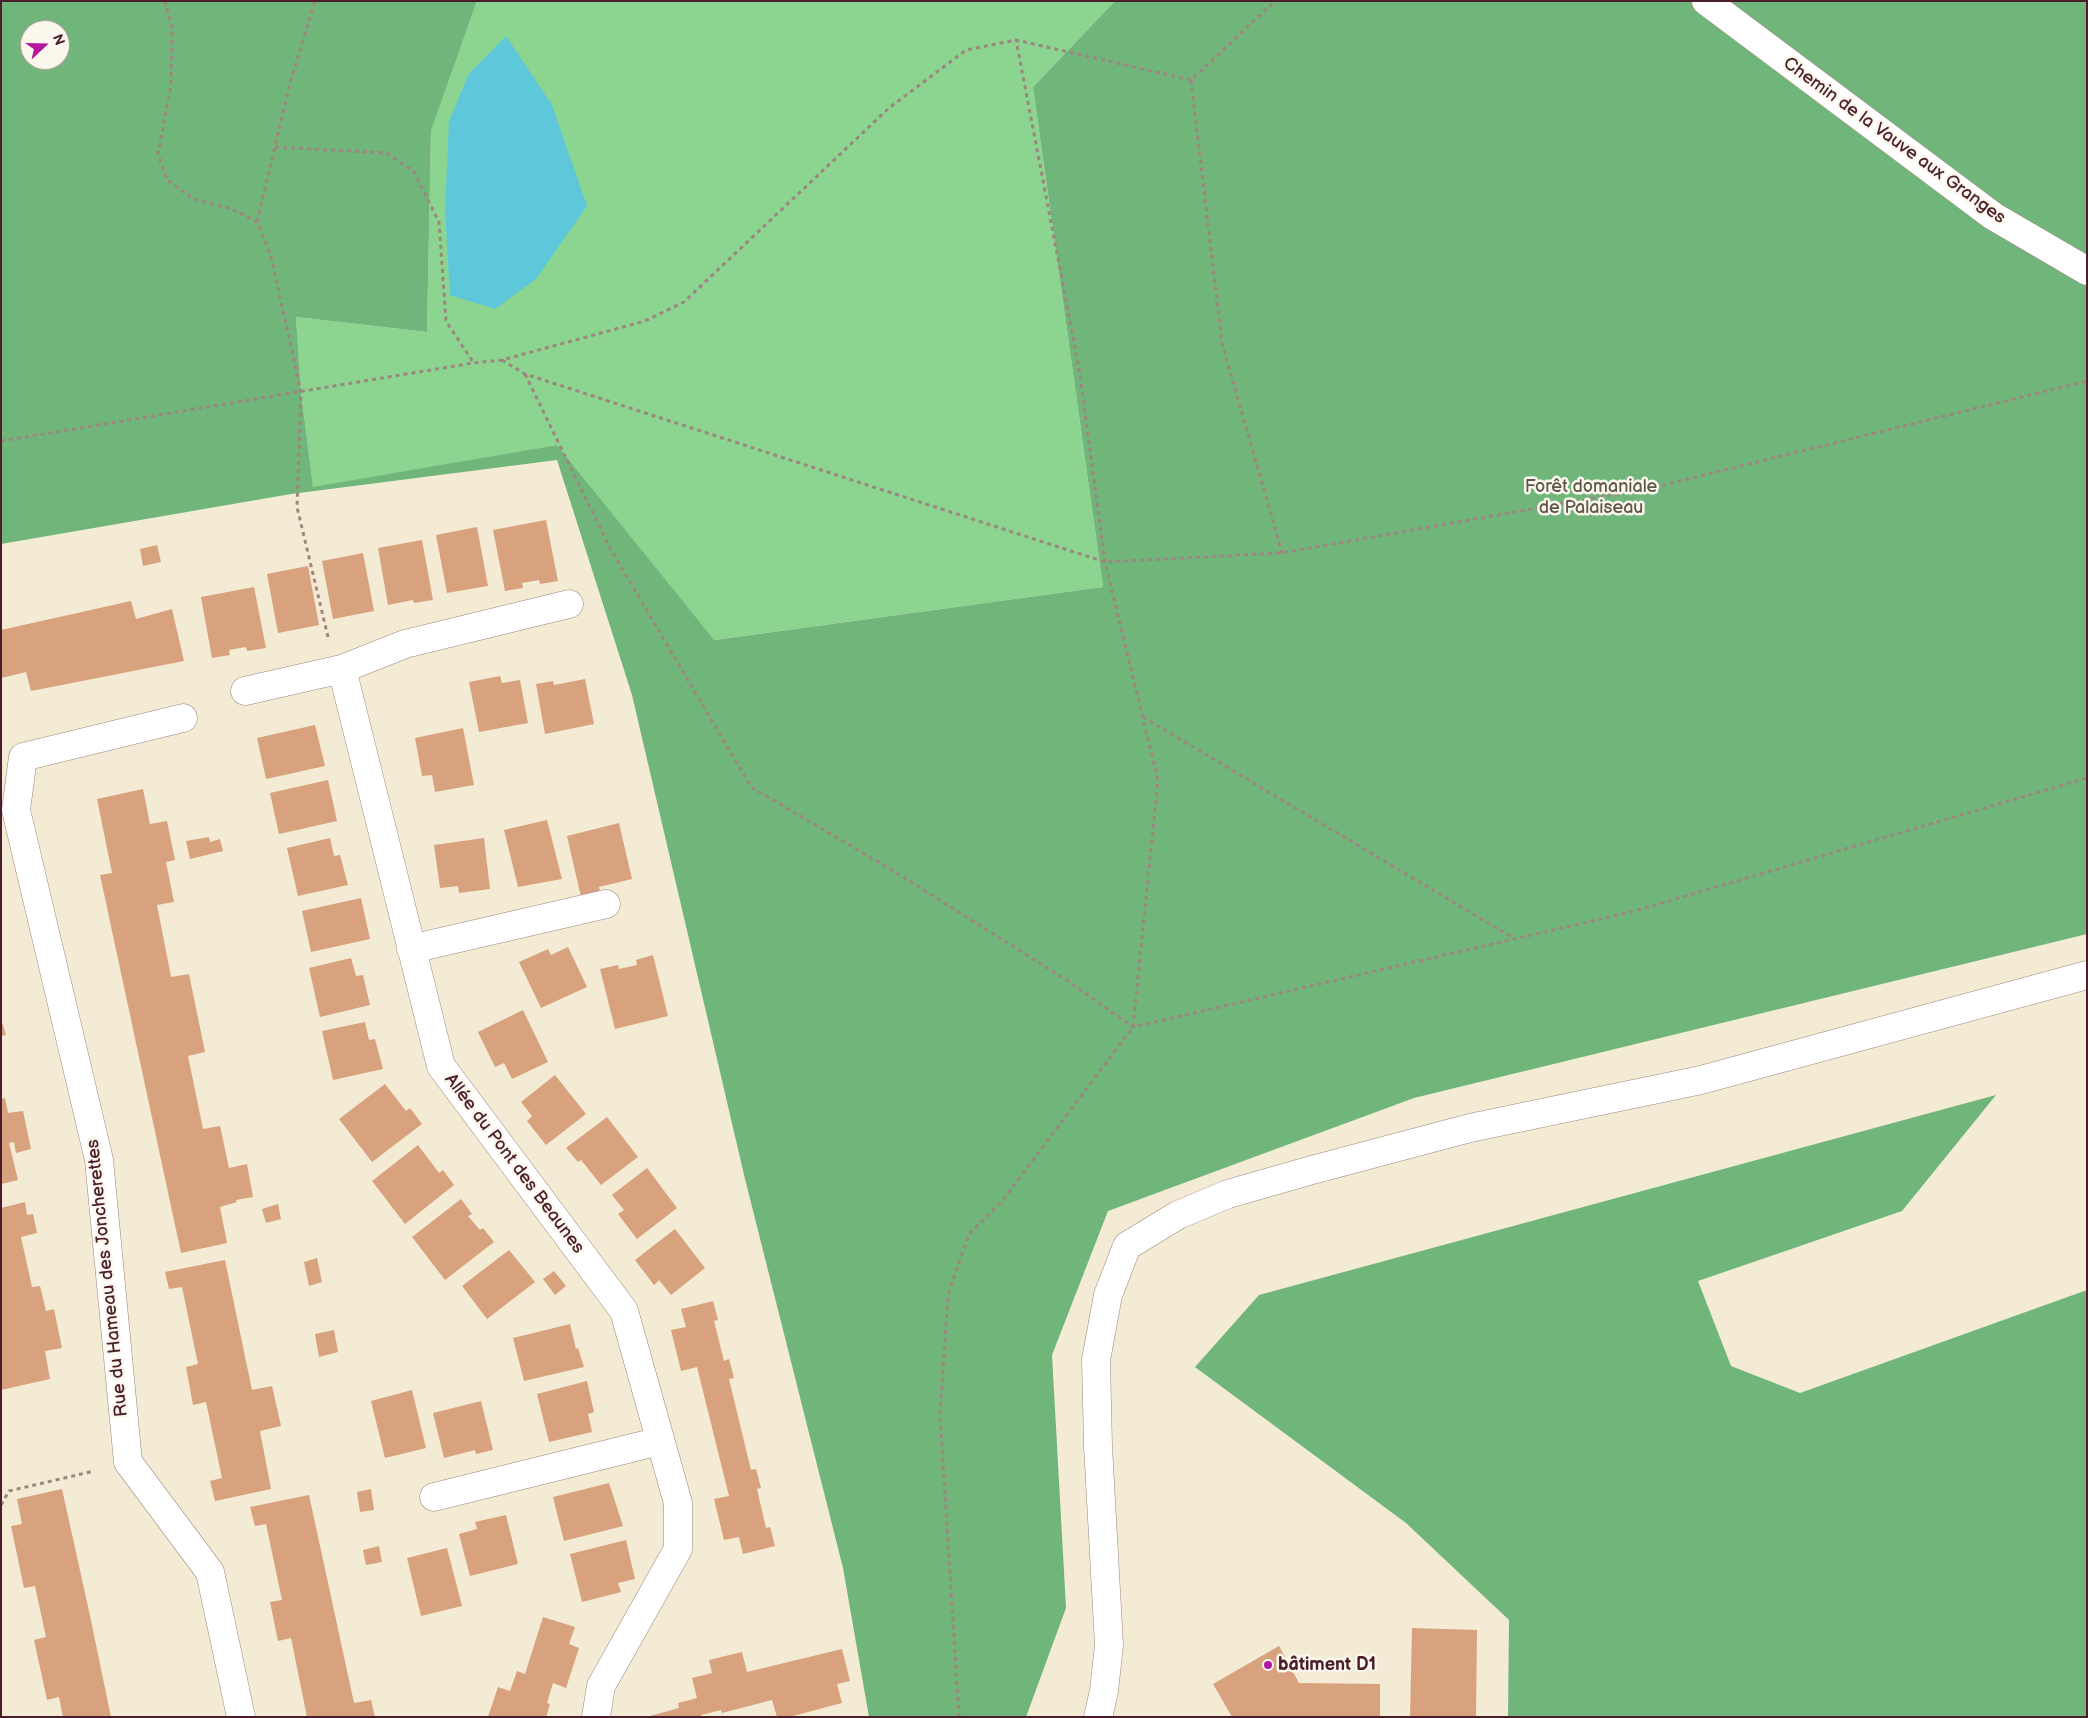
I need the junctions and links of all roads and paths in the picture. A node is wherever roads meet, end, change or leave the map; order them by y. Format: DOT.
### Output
graph roads {
  1 [pos="165,1"];
  2 [pos="315,1"];
  3 [pos="1275,1"];
  4 [pos="1706,1"];
  5 [pos="1016,40"];
  6 [pos="1191,80"];
  7 [pos="275,146"];
  8 [pos="257,222"];
  9 [pos="2087,271"];
  10 [pos="502,360"];
  11 [pos="473,362"];
  12 [pos="525,374"];
  13 [pos="2087,381"];
  14 [pos="301,392"];
  15 [pos="1,441"];
  16 [pos="1282,553"];
  17 [pos="1105,562"];
  18 [pos="569,604"];
  19 [pos="342,669"];
  20 [pos="245,691"];
  21 [pos="1142,716"];
  22 [pos="183,718"];
  23 [pos="12,754"];
  24 [pos="2087,778"];
  25 [pos="606,904"];
  26 [pos="1515,939"];
  27 [pos="411,949"];
  28 [pos="2087,975"];
  29 [pos="1133,1027"];
  30 [pos="660,1441"];
  31 [pos="128,1462"];
  32 [pos="434,1497"];
  33 [pos="1,1505"];
  34 [pos="241,1717"];
  35 [pos="596,1717"];
  36 [pos="958,1717"];
  37 [pos="1098,1717"];
  1 -- 8 [label="path"];
  2 -- 7 [label="path"];
  3 -- 6 [label="path"];
  4 -- 9 [label="street, Chemin de la Vauve aux Granges"];
  5 -- 6 [label="path"];
  5 -- 10 [label="path"];
  5 -- 17 [label="path"];
  6 -- 16 [label="path"];
  7 -- 8 [label="path"];
  7 -- 11 [label="path"];
  8 -- 14 [label="path"];
  10 -- 11 [label="path"];
  10 -- 12 [label="path"];
  11 -- 14 [label="path"];
  12 -- 17 [label="path"];
  12 -- 29 [label="path"];
  13 -- 16 [label="path"];
  14 -- 15 [label="path"];
  14 -- 19 [label="path"];
  16 -- 17 [label="path"];
  17 -- 21 [label="path"];
  18 -- 19 [label="street"];
  19 -- 20 [label="street"];
  19 -- 27 [label="street, Allée du Pont des Beaunes"];
  21 -- 26 [label="path"];
  21 -- 29 [label="path"];
  22 -- 23 [label="street, Rue du Hameau des Joncherettes"];
  23 -- 31 [label="street, Rue du Hameau des Joncherettes"];
  24 -- 26 [label="path"];
  25 -- 27 [label="street"];
  26 -- 29 [label="path"];
  27 -- 30 [label="street, Allée du Pont des Beaunes"];
  28 -- 37 [label="street"];
  29 -- 36 [label="path"];
  30 -- 32 [label="street"];
  30 -- 35 [label="street, Allée du Pont des Beaunes"];
  31 -- 33 [label="path"];
  31 -- 34 [label="street"];
}
